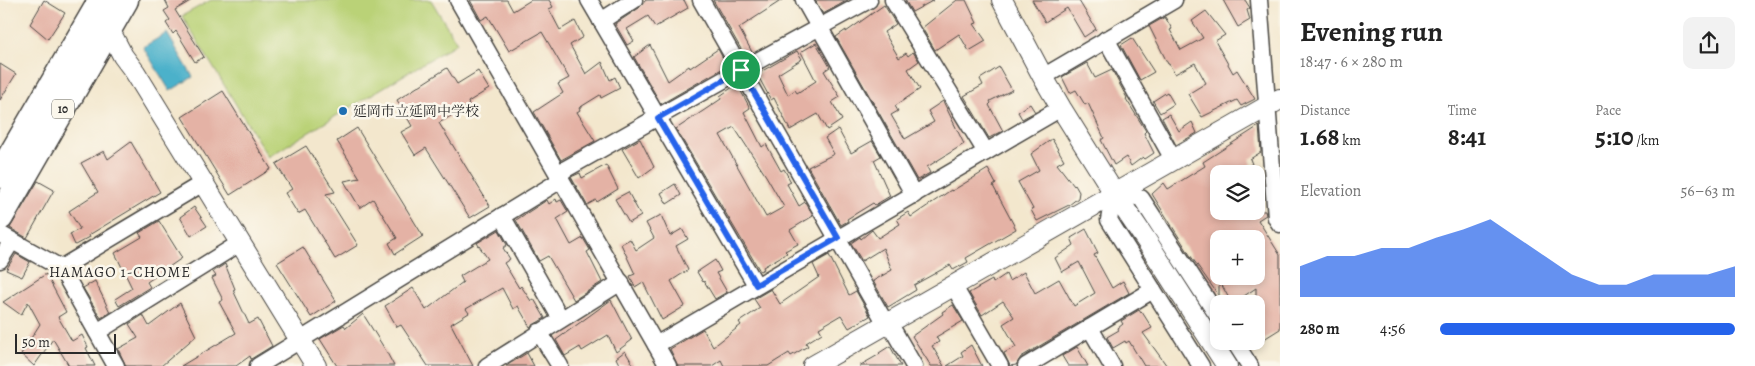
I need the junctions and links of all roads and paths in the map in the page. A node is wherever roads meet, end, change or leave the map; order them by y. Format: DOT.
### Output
graph roads {
  1 [pos="125,0"];
  2 [pos="458,0"];
  3 [pos="589,0"];
  4 [pos="634,0"];
  5 [pos="701,0"];
  6 [pos="804,0"];
  7 [pos="869,0"];
  8 [pos="893,0"];
  9 [pos="1002,0"];
  10 [pos="1174,0"];
  11 [pos="1259,0"];
  12 [pos="99,11"];
  13 [pos="601,21"];
  14 [pos="820,28"];
  15 [pos="1106,39"];
  16 [pos="741,70"];
  17 [pos="1042,77"];
  18 [pos="1274,102"];
  19 [pos="1061,108"];
  20 [pos="658,118"];
  21 [pos="986,152"];
  22 [pos="1173,159"];
  23 [pos="0,175"];
  24 [pos="560,176"];
  25 [pos="202,183"];
  26 [pos="1114,193"];
  27 [pos="914,195"];
  28 [pos="502,216"];
  29 [pos="0,217"];
  30 [pos="1280,224"];
  31 [pos="6,237"];
  32 [pos="838,238"];
  33 [pos="240,243"];
  34 [pos="0,260"];
  35 [pos="61,268"];
  36 [pos="621,282"];
  37 [pos="756,285"];
  38 [pos="953,285"];
  39 [pos="1153,290"];
  40 [pos="1210,304"];
  41 [pos="562,319"];
  42 [pos="886,324"];
  43 [pos="1090,328"];
  44 [pos="97,332"];
  45 [pos="539,332"];
  46 [pos="300,341"];
  47 [pos="656,345"];
  48 [pos="1240,350"];
  49 [pos="116,366"];
  50 [pos="258,366"];
  51 [pos="316,366"];
  52 [pos="487,366"];
  53 [pos="560,366"];
  54 [pos="668,366"];
  55 [pos="813,366"];
  56 [pos="914,366"];
  57 [pos="1000,366"];
  58 [pos="1026,366"];
  59 [pos="1112,366"];
  60 [pos="1201,366"];
  61 [pos="1227,366"];
  62 [pos="1250,366"];
  1 -- 12 [label="highway, 10"];
  2 -- 24 [label="street"];
  3 -- 13 [label="street"];
  4 -- 13 [label="street"];
  5 -- 16 [label="street"];
  6 -- 14 [label="street"];
  7 -- 14 [label="street"];
  8 -- 21 [label="street"];
  9 -- 17 [label="street"];
  10 -- 15 [label="street"];
  11 -- 18 [label="street"];
  12 -- 23 [label="highway, 10"];
  12 -- 25 [label="street"];
  12 -- 29 [label="highway, 10"];
  13 -- 20 [label="street"];
  14 -- 16 [label="street"];
  14 -- 27 [label="street"];
  15 -- 17 [label="street"];
  15 -- 22 [label="street"];
  16 -- 20 [label="street"];
  16 -- 32 [label="street"];
  17 -- 19 [label="street"];
  18 -- 22 [label="street"];
  18 -- 30 [label="street"];
  19 -- 21 [label="street"];
  19 -- 26 [label="street"];
  20 -- 24 [label="street"];
  20 -- 37 [label="street"];
  21 -- 27 [label="street"];
  22 -- 26 [label="street"];
  24 -- 28 [label="street"];
  24 -- 36 [label="street"];
  25 -- 33 [label="street"];
  25 -- 35 [label="street"];
  26 -- 38 [label="street"];
  26 -- 39 [label="street"];
  26 -- 40 [label="street"];
  26 -- 61 [label="street"];
  27 -- 32 [label="street"];
  28 -- 41 [label="street"];
  28 -- 46 [label="street"];
  31 -- 34 [label="street"];
  31 -- 35 [label="street"];
  32 -- 37 [label="street"];
  32 -- 42 [label="street"];
  33 -- 44 [label="street"];
  33 -- 46 [label="street"];
  35 -- 44 [label="street"];
  36 -- 41 [label="street"];
  36 -- 47 [label="street"];
  37 -- 47 [label="street"];
  38 -- 42 [label="street"];
  38 -- 57 [label="street"];
  39 -- 43 [label="street"];
  39 -- 60 [label="street"];
  41 -- 45 [label="street"];
  42 -- 55 [label="street"];
  42 -- 56 [label="street"];
  43 -- 58 [label="street"];
  43 -- 59 [label="street"];
  44 -- 49 [label="street"];
  45 -- 52 [label="street"];
  45 -- 53 [label="street"];
  46 -- 50 [label="street"];
  46 -- 51 [label="street"];
  47 -- 54 [label="street"];
  48 -- 62 [label="street"];
}
